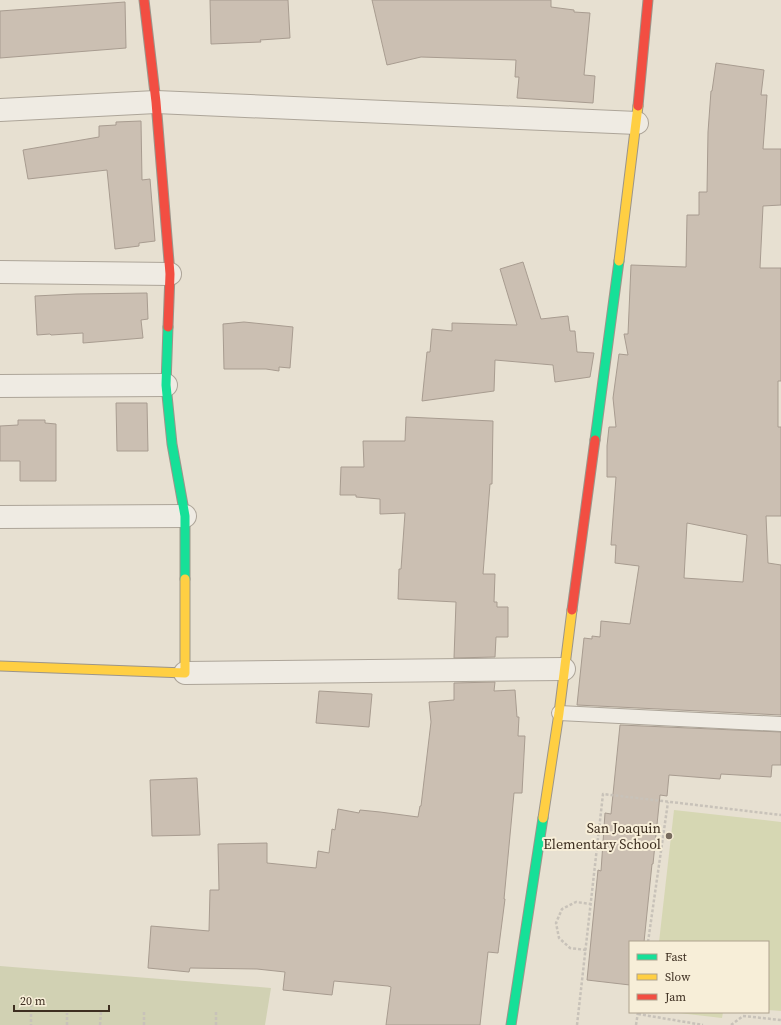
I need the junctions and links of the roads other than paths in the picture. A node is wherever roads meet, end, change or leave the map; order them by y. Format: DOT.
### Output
graph roads {
  1 [pos="144,0"];
  2 [pos="648,0"];
  3 [pos="156,102"];
  4 [pos="0,110"];
  5 [pos="637,122"];
  6 [pos="0,272"];
  7 [pos="170,274"];
  8 [pos="166,385"];
  9 [pos="0,386"];
  10 [pos="185,516"];
  11 [pos="0,517"];
  12 [pos="0,666"];
  13 [pos="564,669"];
  14 [pos="185,673"];
  15 [pos="560,713"];
  16 [pos="781,724"];
  17 [pos="511,1025"];
  1 -- 3 [label="street"];
  2 -- 5 [label="street"];
  3 -- 4 [label="street"];
  3 -- 5 [label="street"];
  3 -- 7 [label="street"];
  5 -- 13 [label="street"];
  6 -- 7 [label="street"];
  7 -- 8 [label="street"];
  8 -- 9 [label="street"];
  8 -- 10 [label="street"];
  10 -- 11 [label="street"];
  10 -- 14 [label="street"];
  12 -- 14 [label="street"];
  13 -- 14 [label="street"];
  13 -- 15 [label="street"];
  15 -- 16 [label="lane"];
  15 -- 17 [label="street"];
}
